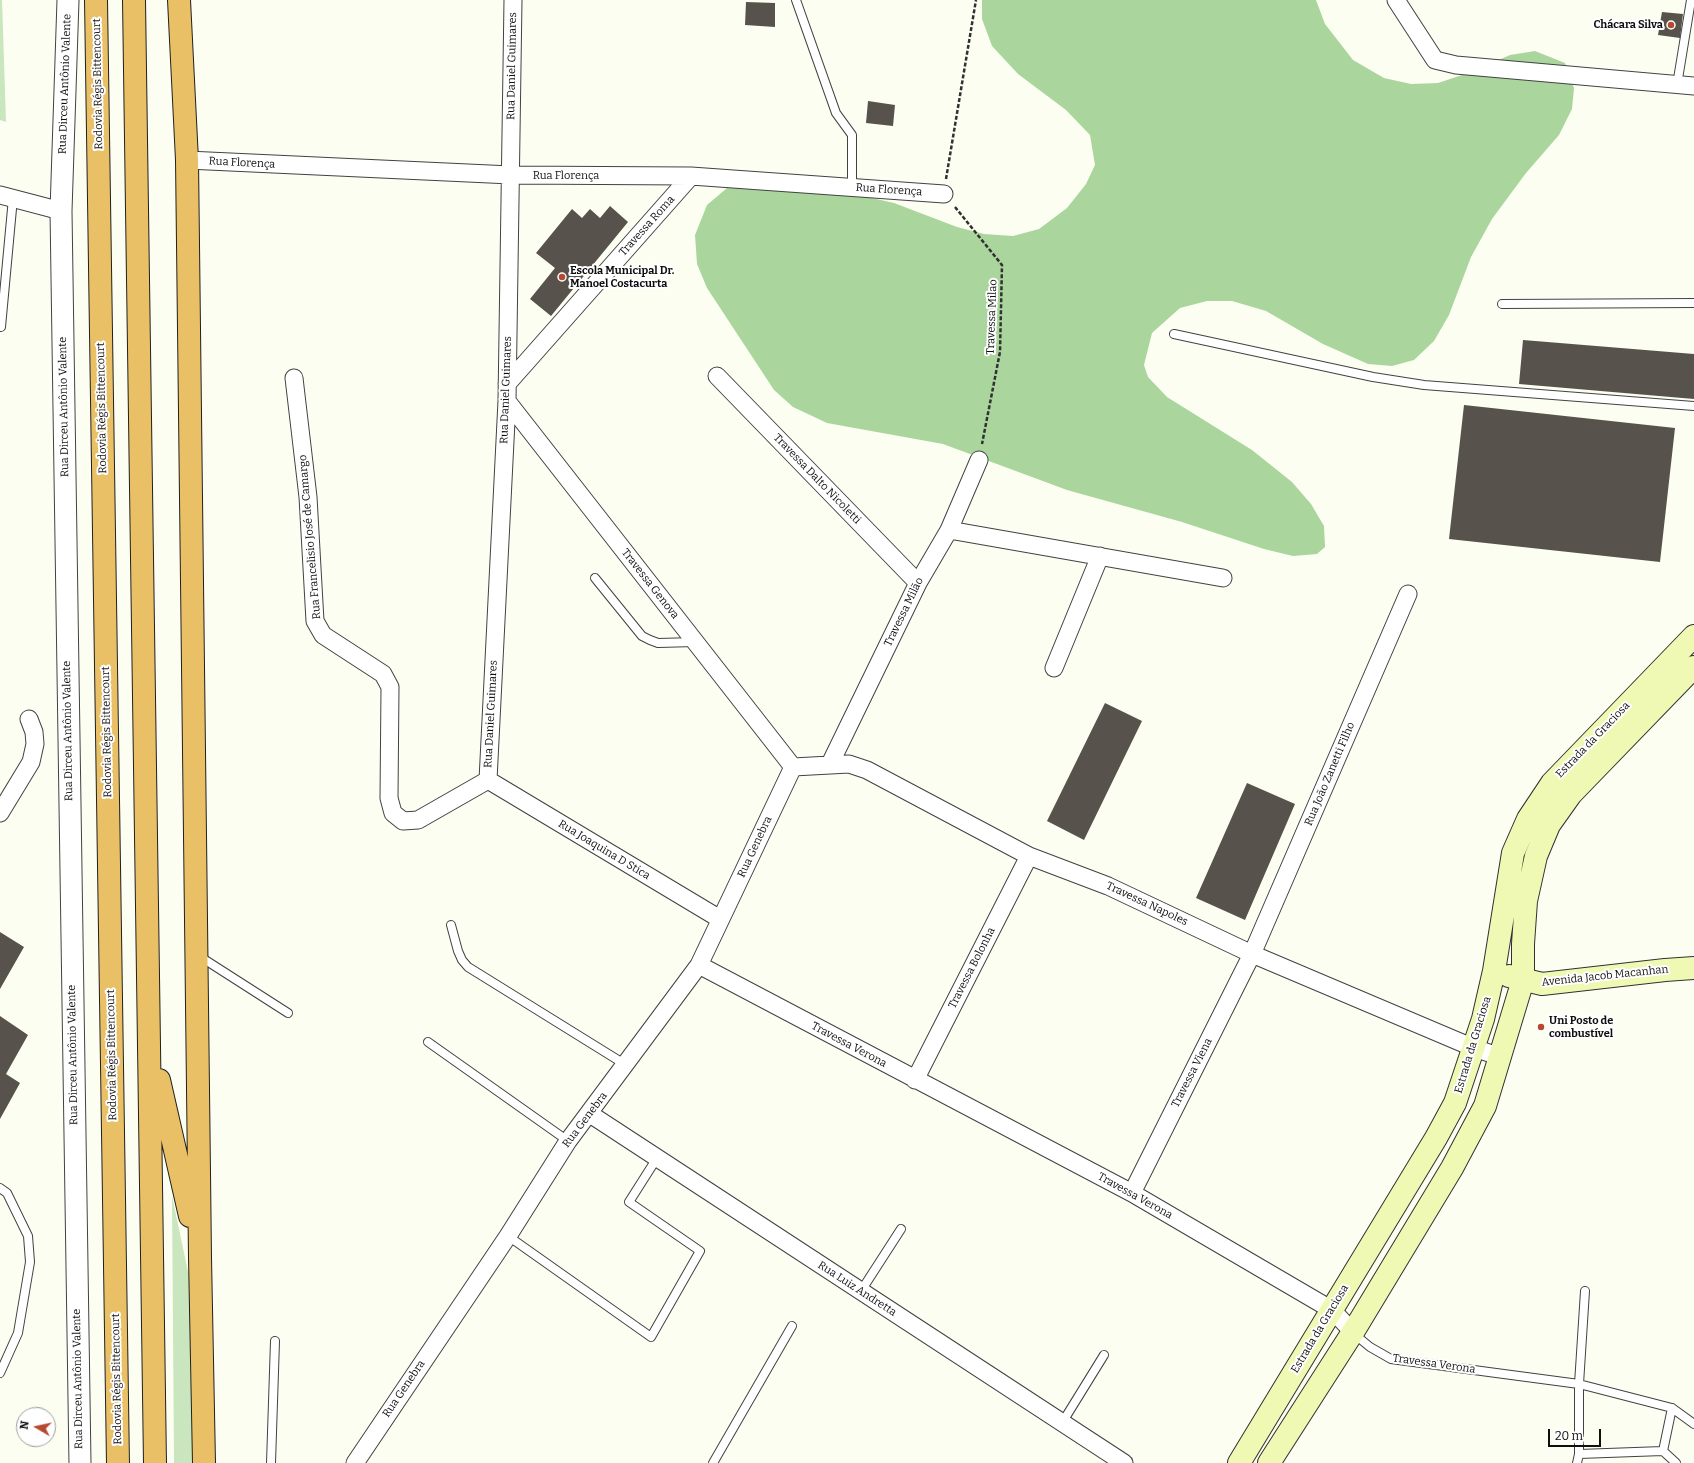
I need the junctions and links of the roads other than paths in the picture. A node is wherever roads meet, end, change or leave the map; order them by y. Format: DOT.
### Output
graph roads {
  1 [pos="68,0"];
  2 [pos="96,0"];
  3 [pos="134,0"];
  4 [pos="179,0"];
  5 [pos="513,0"];
  6 [pos="796,0"];
  7 [pos="1396,0"];
  8 [pos="1691,0"];
  9 [pos="1677,85"];
  10 [pos="1694,86"];
  11 [pos="187,160"];
  12 [pos="511,175"];
  13 [pos="691,176"];
  14 [pos="852,187"];
  15 [pos="944,194"];
  16 [pos="7,197"];
  17 [pos="61,211"];
  18 [pos="1694,303"];
  19 [pos="1502,304"];
  20 [pos="1,327"];
  21 [pos="1174,334"];
  22 [pos="717,376"];
  23 [pos="294,378"];
  24 [pos="507,392"];
  25 [pos="1694,406"];
  26 [pos="979,460"];
  27 [pos="949,530"];
  28 [pos="1100,556"];
  29 [pos="595,578"];
  30 [pos="1223,578"];
  31 [pos="918,582"];
  32 [pos="1408,594"];
  33 [pos="1694,636"];
  34 [pos="696,642"];
  35 [pos="1694,667"];
  36 [pos="1054,668"];
  37 [pos="29,720"];
  38 [pos="830,764"];
  39 [pos="793,766"];
  40 [pos="488,780"];
  41 [pos="0,813"];
  42 [pos="1029,856"];
  43 [pos="720,920"];
  44 [pos="451,925"];
  45 [pos="196,954"];
  46 [pos="1252,954"];
  47 [pos="699,965"];
  48 [pos="1694,968"];
  49 [pos="1494,972"];
  50 [pos="1523,980"];
  51 [pos="288,1012"];
  52 [pos="149,1038"];
  53 [pos="428,1042"];
  54 [pos="1474,1048"];
  55 [pos="1501,1057"];
  56 [pos="626,1065"];
  57 [pos="915,1080"];
  58 [pos="590,1114"];
  59 [pos="568,1141"];
  60 [pos="656,1158"];
  61 [pos="0,1188"];
  62 [pos="1132,1193"];
  63 [pos="901,1229"];
  64 [pos="508,1236"];
  65 [pos="200,1257"];
  66 [pos="861,1291"];
  67 [pos="1585,1291"];
  68 [pos="1332,1310"];
  69 [pos="792,1326"];
  70 [pos="1353,1332"];
  71 [pos="275,1341"];
  72 [pos="1104,1355"];
  73 [pos="0,1373"];
  74 [pos="1579,1384"];
  75 [pos="1672,1408"];
  76 [pos="1062,1422"];
  77 [pos="1694,1424"];
  78 [pos="1663,1451"];
  79 [pos="1579,1454"];
  80 [pos="80,1463"];
  81 [pos="118,1463"];
  82 [pos="155,1463"];
  83 [pos="204,1463"];
  84 [pos="271,1463"];
  85 [pos="355,1463"];
  86 [pos="713,1463"];
  87 [pos="1124,1463"];
  88 [pos="1239,1463"];
  89 [pos="1269,1463"];
  90 [pos="1576,1463"];
  91 [pos="1676,1463"];
  1 -- 17 [label="street, Rua Dirceu Antônio Valente"];
  2 -- 81 [label="highway, Rodovia Régis Bittencourt"];
  3 -- 52 [label="highway"];
  4 -- 11 [label="highway"];
  5 -- 12 [label="street, Rua Daniel Guimares"];
  6 -- 14 [label="lane"];
  7 -- 9 [label="street"];
  8 -- 9 [label="lane"];
  9 -- 10 [label="street"];
  11 -- 12 [label="street, Rua Florença"];
  11 -- 45 [label="highway"];
  12 -- 13 [label="street, Rua Florença"];
  12 -- 24 [label="street, Rua Daniel Guimares"];
  13 -- 14 [label="street, Rua Florença"];
  13 -- 24 [label="street, Travessa Roma"];
  14 -- 15 [label="street, Rua Florença"];
  16 -- 17 [label="street"];
  16 -- 20 [label="lane"];
  17 -- 80 [label="street, Rua Dirceu Antônio Valente"];
  18 -- 19 [label="lane"];
  21 -- 25 [label="lane"];
  22 -- 31 [label="street, Travessa Dalto Nicoletti"];
  23 -- 40 [label="street, Rua Francelisio José de Camargo"];
  24 -- 34 [label="street, Travessa Genova"];
  24 -- 40 [label="street, Rua Daniel Guimares"];
  26 -- 27 [label="street, Travessa Milão"];
  27 -- 28 [label="street"];
  27 -- 31 [label="street, Travessa Milão"];
  28 -- 30 [label="street"];
  28 -- 36 [label="street"];
  29 -- 34 [label="lane"];
  31 -- 38 [label="street, Travessa Milão"];
  32 -- 46 [label="street, Rua João Zanetti Filho"];
  33 -- 49 [label="main road, Estrada da Graciosa"];
  34 -- 39 [label="street, Travessa Genova"];
  35 -- 50 [label="main road, Estrada da Graciosa"];
  37 -- 41 [label="street"];
  38 -- 39 [label="street, Travessa Napoles"];
  38 -- 42 [label="street, Travessa Napoles"];
  39 -- 43 [label="street, Rua Genebra"];
  40 -- 43 [label="street, Rua Joaquina D Stica"];
  42 -- 46 [label="street, Travessa Napoles"];
  42 -- 57 [label="street, Travessa Bolonha"];
  43 -- 47 [label="street, Rua Genebra"];
  44 -- 56 [label="lane"];
  45 -- 51 [label="lane"];
  45 -- 65 [label="highway"];
  46 -- 54 [label="street, Travessa Napoles"];
  46 -- 62 [label="street, Travessa Viena"];
  47 -- 56 [label="street, Rua Genebra"];
  47 -- 57 [label="street, Travessa Verona"];
  48 -- 50 [label="main road, Avenida Jacob Macanhan"];
  49 -- 50 [label="main road, Avenida Jacob Macanhan"];
  49 -- 54 [label="main road, Estrada da Graciosa"];
  50 -- 55 [label="main road, Estrada da Graciosa"];
  52 -- 65 [label="highway"];
  52 -- 82 [label="highway"];
  53 -- 59 [label="lane"];
  54 -- 55 [label="street, Travessa Napoles"];
  54 -- 68 [label="main road, Estrada da Graciosa"];
  55 -- 70 [label="main road, Estrada da Graciosa"];
  56 -- 58 [label="street, Rua Genebra"];
  57 -- 62 [label="street, Travessa Verona"];
  58 -- 59 [label="street, Rua Genebra"];
  58 -- 60 [label="street, Rua Luiz Andretta"];
  59 -- 64 [label="street, Rua Genebra"];
  60 -- 64 [label="lane"];
  60 -- 66 [label="street, Rua Luiz Andretta"];
  61 -- 73 [label="lane"];
  62 -- 68 [label="street, Travessa Verona"];
  63 -- 66 [label="lane"];
  64 -- 85 [label="street, Rua Genebra"];
  65 -- 83 [label="highway"];
  66 -- 76 [label="street, Rua Luiz Andretta"];
  67 -- 74 [label="lane"];
  68 -- 70 [label="street, Travessa Verona"];
  68 -- 88 [label="main road, Estrada da Graciosa"];
  69 -- 86 [label="lane"];
  70 -- 74 [label="lane, Travessa Verona"];
  70 -- 89 [label="main road, Estrada da Graciosa"];
  71 -- 84 [label="lane"];
  72 -- 76 [label="lane"];
  74 -- 75 [label="lane, Travessa Verona"];
  74 -- 79 [label="lane"];
  75 -- 77 [label="lane"];
  75 -- 78 [label="lane"];
  76 -- 87 [label="street, Rua Luiz Andretta"];
  78 -- 79 [label="lane"];
  78 -- 91 [label="lane"];
  79 -- 90 [label="lane"];
}
